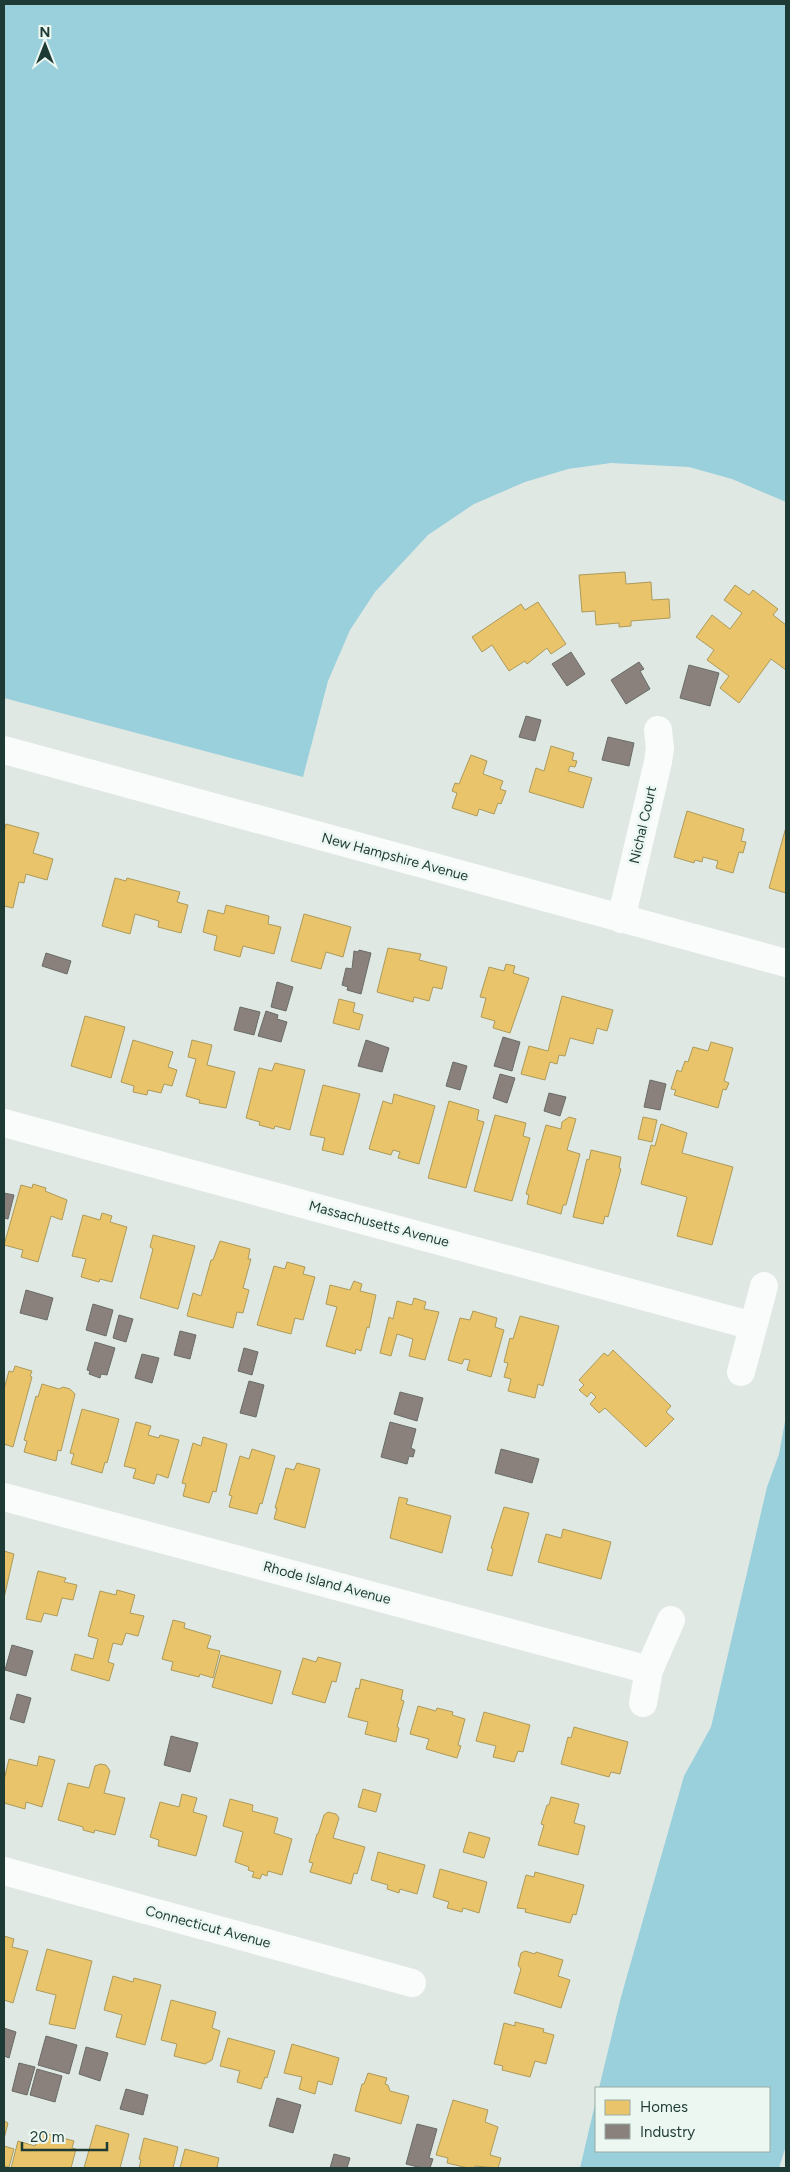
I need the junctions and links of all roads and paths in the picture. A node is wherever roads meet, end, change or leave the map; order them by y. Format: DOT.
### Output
graph roads {
  1 [pos="658,730"];
  2 [pos="4,750"];
  3 [pos="621,919"];
  4 [pos="786,963"];
  5 [pos="4,1123"];
  6 [pos="764,1286"];
  7 [pos="753,1326"];
  8 [pos="741,1372"];
  9 [pos="4,1497"];
  10 [pos="670,1620"];
  11 [pos="650,1670"];
  12 [pos="643,1703"];
  13 [pos="4,1871"];
  14 [pos="412,1982"];
  1 -- 3 [label="street, Nichal Court"];
  2 -- 3 [label="street, New Hampshire Avenue"];
  3 -- 4 [label="street, New Hampshire Avenue"];
  5 -- 7 [label="street, Massachusetts Avenue"];
  6 -- 7 [label="street"];
  7 -- 8 [label="street"];
  9 -- 11 [label="street, Rhode Island Avenue"];
  10 -- 11 [label="street"];
  11 -- 12 [label="street"];
  13 -- 14 [label="street, Connecticut Avenue"];
}
